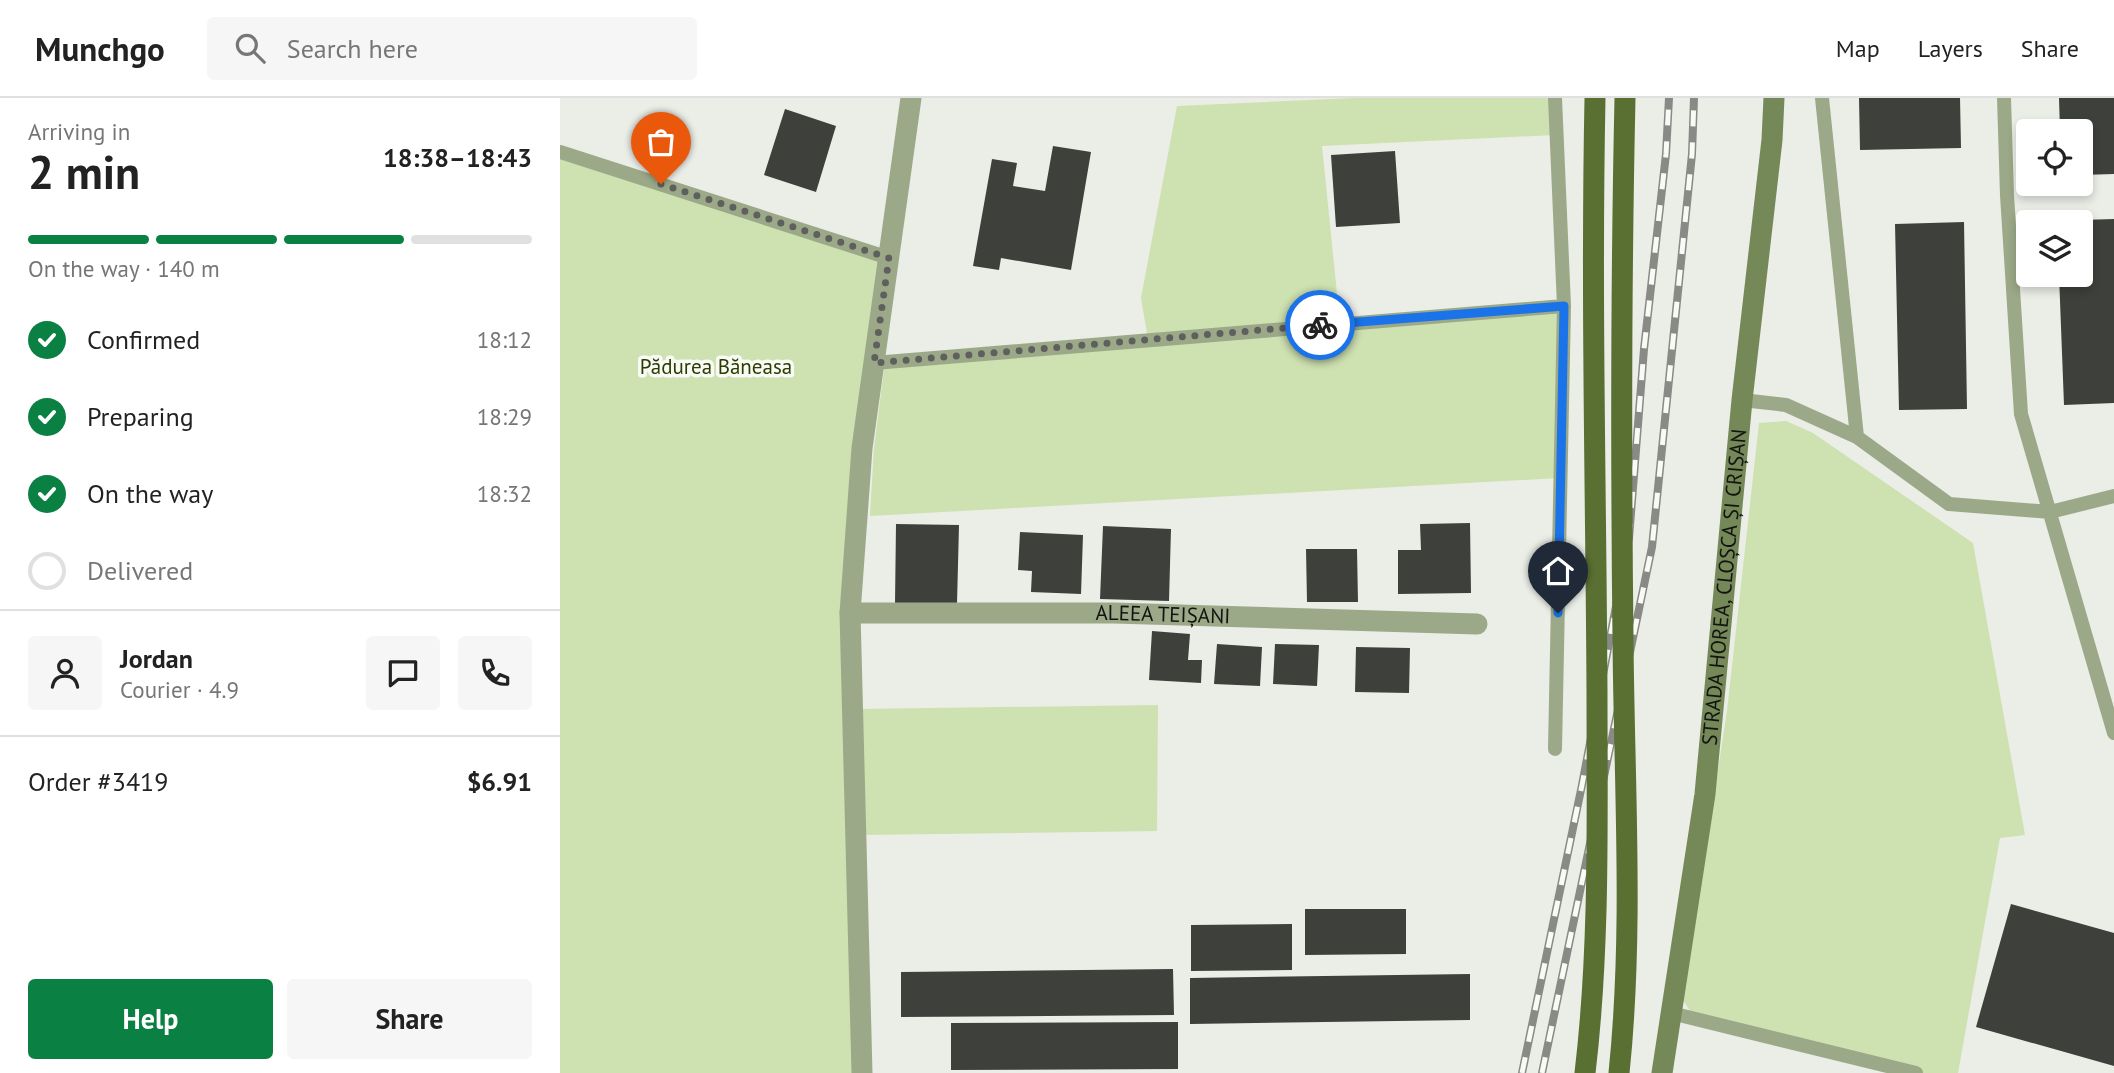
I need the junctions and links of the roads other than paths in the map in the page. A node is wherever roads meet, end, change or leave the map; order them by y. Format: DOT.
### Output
graph roads {
  1 [pos="911,98"];
  2 [pos="1555,98"];
  3 [pos="1595,98"];
  4 [pos="1625,98"];
  5 [pos="1774,98"];
  6 [pos="1822,98"];
  7 [pos="2004,98"];
  8 [pos="560,152"];
  9 [pos="889,258"];
  10 [pos="1564,306"];
  11 [pos="874,363"];
  12 [pos="1742,400"];
  13 [pos="1857,437"];
  14 [pos="2114,496"];
  15 [pos="2050,512"];
  16 [pos="850,613"];
  17 [pos="1477,624"];
  18 [pos="2114,733"];
  19 [pos="1555,749"];
  20 [pos="1671,1013"];
  21 [pos="862,1073"];
  22 [pos="1585,1073"];
  23 [pos="1619,1073"];
  24 [pos="1662,1073"];
  25 [pos="1916,1073"];
  1 -- 9 [label="street"];
  2 -- 10 [label="lane"];
  3 -- 22 [label="main road, bridge"];
  4 -- 23 [label="main road, bridge"];
  5 -- 12 [label="street, STRADA HOREA, CLOȘCA ȘI CRIȘAN"];
  6 -- 13 [label="lane"];
  7 -- 15 [label="lane"];
  8 -- 9 [label="lane"];
  9 -- 11 [label="street"];
  10 -- 11 [label="lane"];
  10 -- 19 [label="lane"];
  11 -- 16 [label="street"];
  12 -- 13 [label="lane"];
  12 -- 20 [label="street, STRADA HOREA, CLOȘCA ȘI CRIȘAN"];
  13 -- 15 [label="lane"];
  14 -- 15 [label="lane"];
  15 -- 18 [label="lane"];
  16 -- 17 [label="street, ALEEA TEIȘANI"];
  16 -- 21 [label="street"];
  20 -- 24 [label="street, STRADA HOREA, CLOȘCA ȘI CRIȘAN"];
  20 -- 25 [label="lane"];
}
